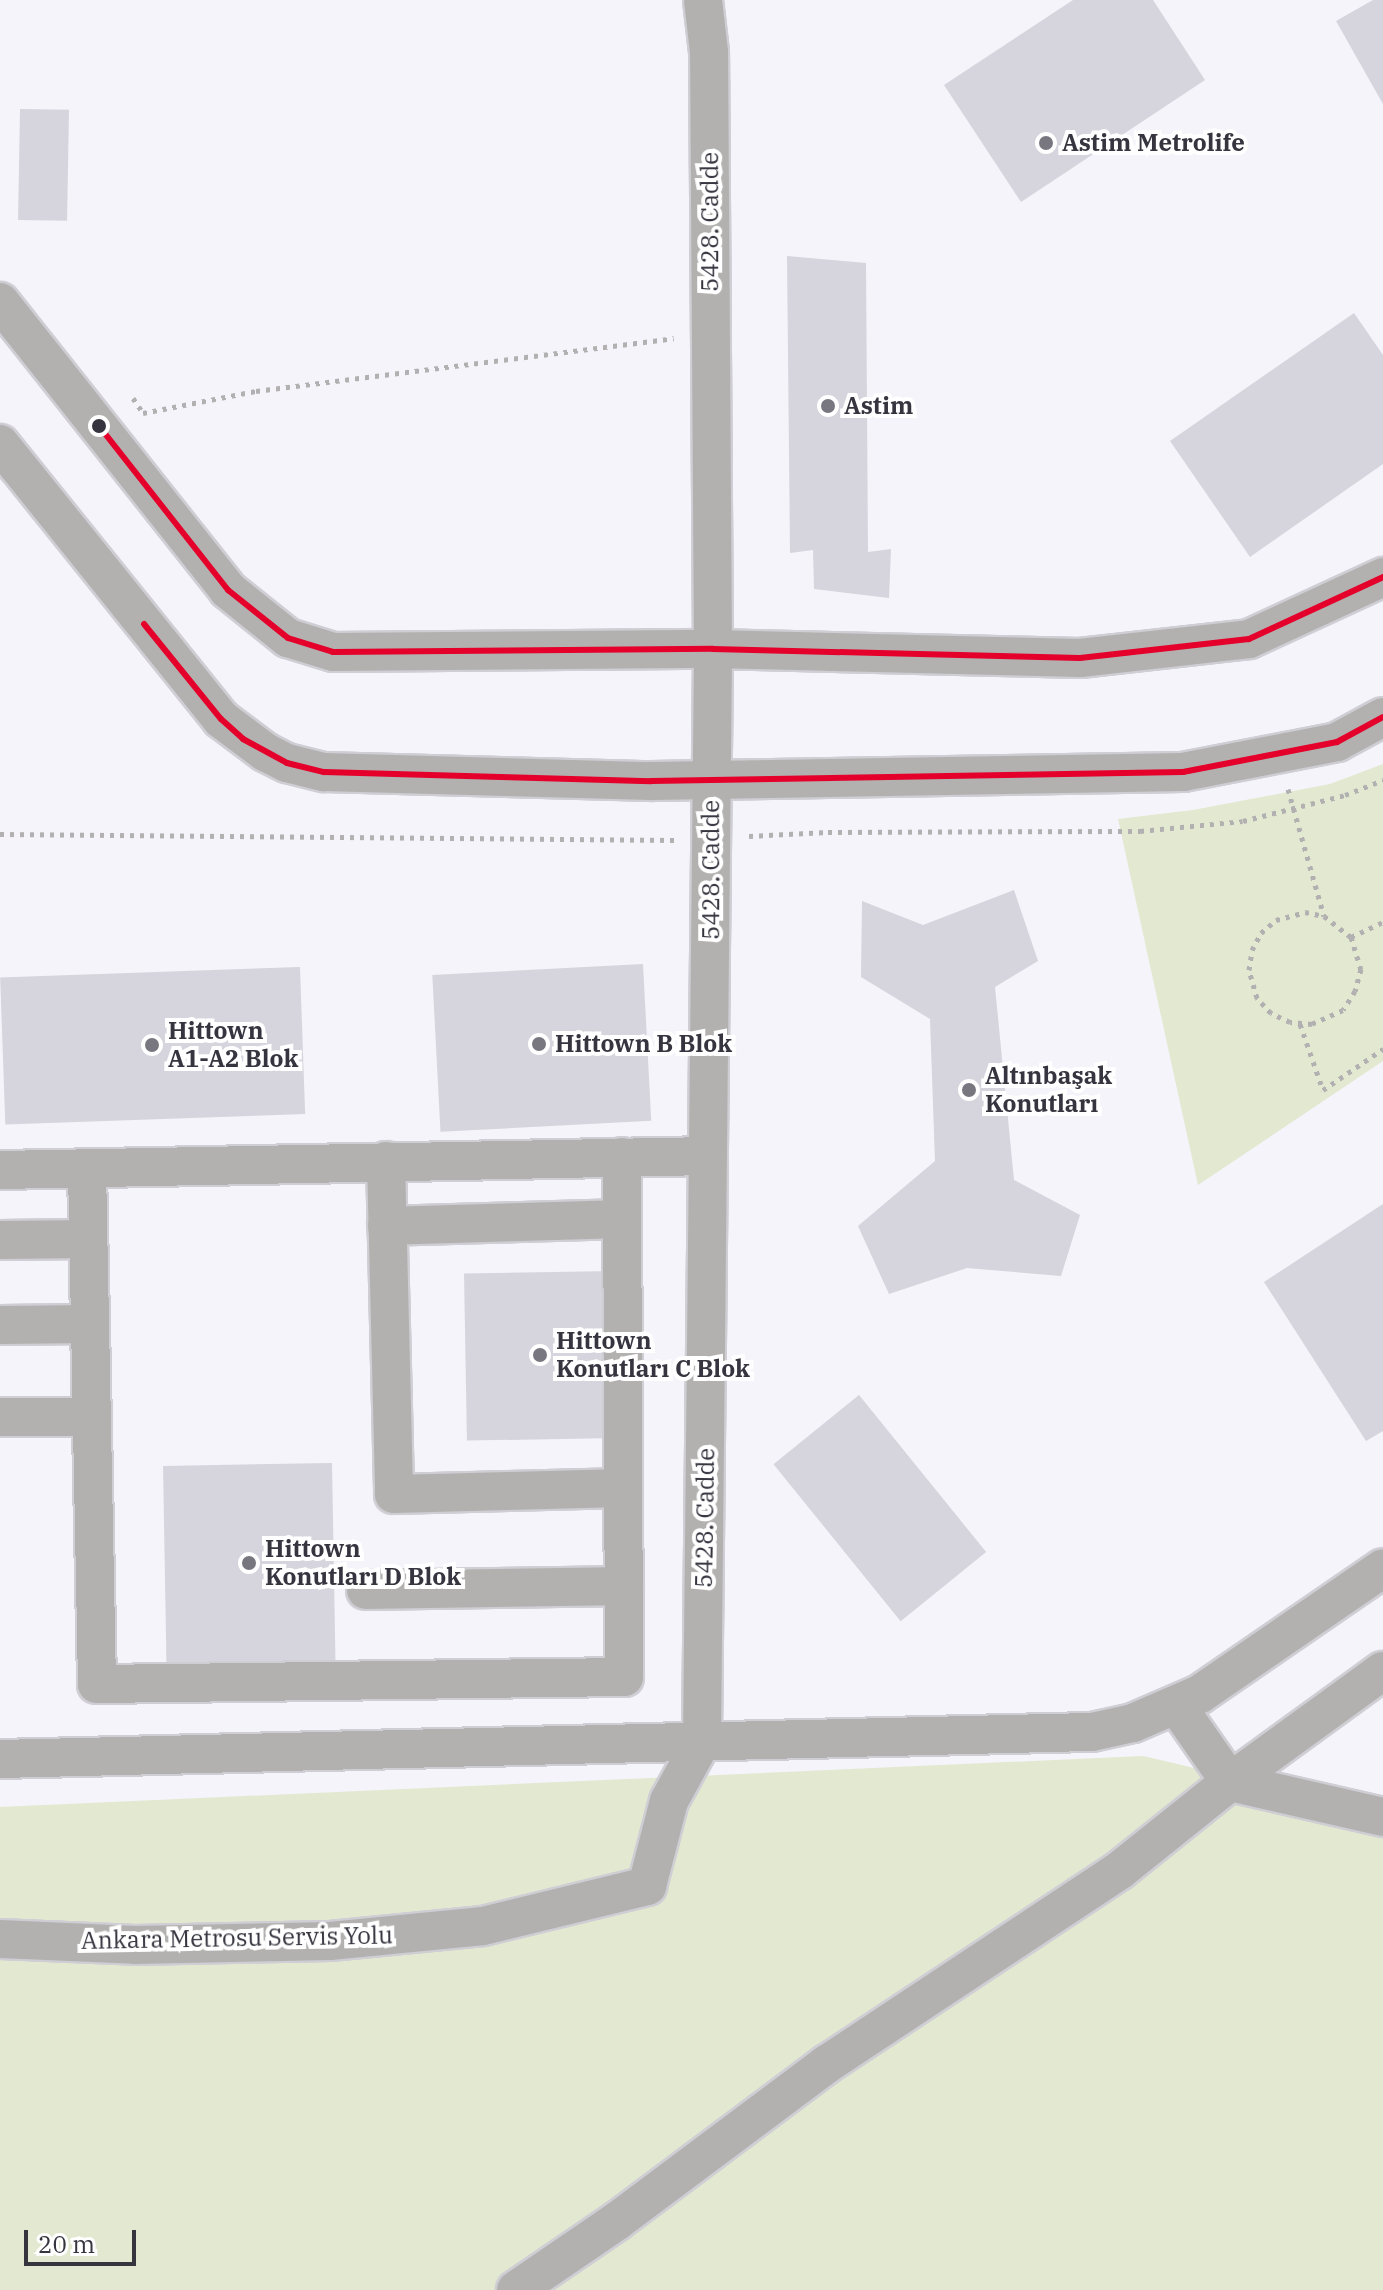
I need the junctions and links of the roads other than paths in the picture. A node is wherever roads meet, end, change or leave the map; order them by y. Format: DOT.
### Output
graph roads {
  1 [pos="703,0"];
  2 [pos="0,302"];
  3 [pos="0,444"];
  4 [pos="1383,577"];
  5 [pos="713,649"];
  6 [pos="1383,717"];
  7 [pos="712,779"];
  8 [pos="708,1156"];
  9 [pos="622,1157"];
  10 [pos="386,1161"];
  11 [pos="87,1168"];
  12 [pos="0,1170"];
  13 [pos="621,1219"];
  14 [pos="387,1226"];
  15 [pos="88,1239"];
  16 [pos="0,1240"];
  17 [pos="90,1324"];
  18 [pos="0,1325"];
  19 [pos="0,1417"];
  20 [pos="92,1417"];
  21 [pos="623,1488"];
  22 [pos="1383,1568"];
  23 [pos="624,1586"];
  24 [pos="366,1590"];
  25 [pos="1383,1671"];
  26 [pos="1177,1706"];
  27 [pos="702,1741"];
  28 [pos="0,1759"];
  29 [pos="1230,1782"];
  30 [pos="1383,1817"];
  31 [pos="0,1939"];
  32 [pos="516,2290"];
  1 -- 5 [label="street, 5428. Cadde"];
  2 -- 5 [label="street"];
  3 -- 7 [label="street"];
  4 -- 5 [label="street"];
  5 -- 7 [label="street, 5428. Cadde"];
  6 -- 7 [label="street"];
  7 -- 8 [label="street, 5428. Cadde"];
  8 -- 9 [label="street"];
  8 -- 27 [label="street, 5428. Cadde"];
  9 -- 10 [label="street"];
  9 -- 13 [label="street"];
  10 -- 11 [label="street"];
  10 -- 14 [label="street"];
  11 -- 12 [label="street"];
  11 -- 15 [label="street"];
  13 -- 14 [label="street"];
  13 -- 21 [label="street"];
  14 -- 21 [label="street"];
  15 -- 16 [label="street"];
  15 -- 17 [label="street"];
  17 -- 18 [label="street"];
  17 -- 20 [label="street"];
  19 -- 20 [label="street"];
  20 -- 23 [label="street"];
  21 -- 23 [label="street"];
  22 -- 26 [label="street"];
  23 -- 24 [label="street"];
  25 -- 29 [label="street"];
  26 -- 27 [label="street"];
  26 -- 29 [label="street"];
  27 -- 28 [label="street"];
  27 -- 31 [label="street, Ankara Metrosu Servis Yolu"];
  29 -- 30 [label="street"];
  29 -- 32 [label="street"];
}
